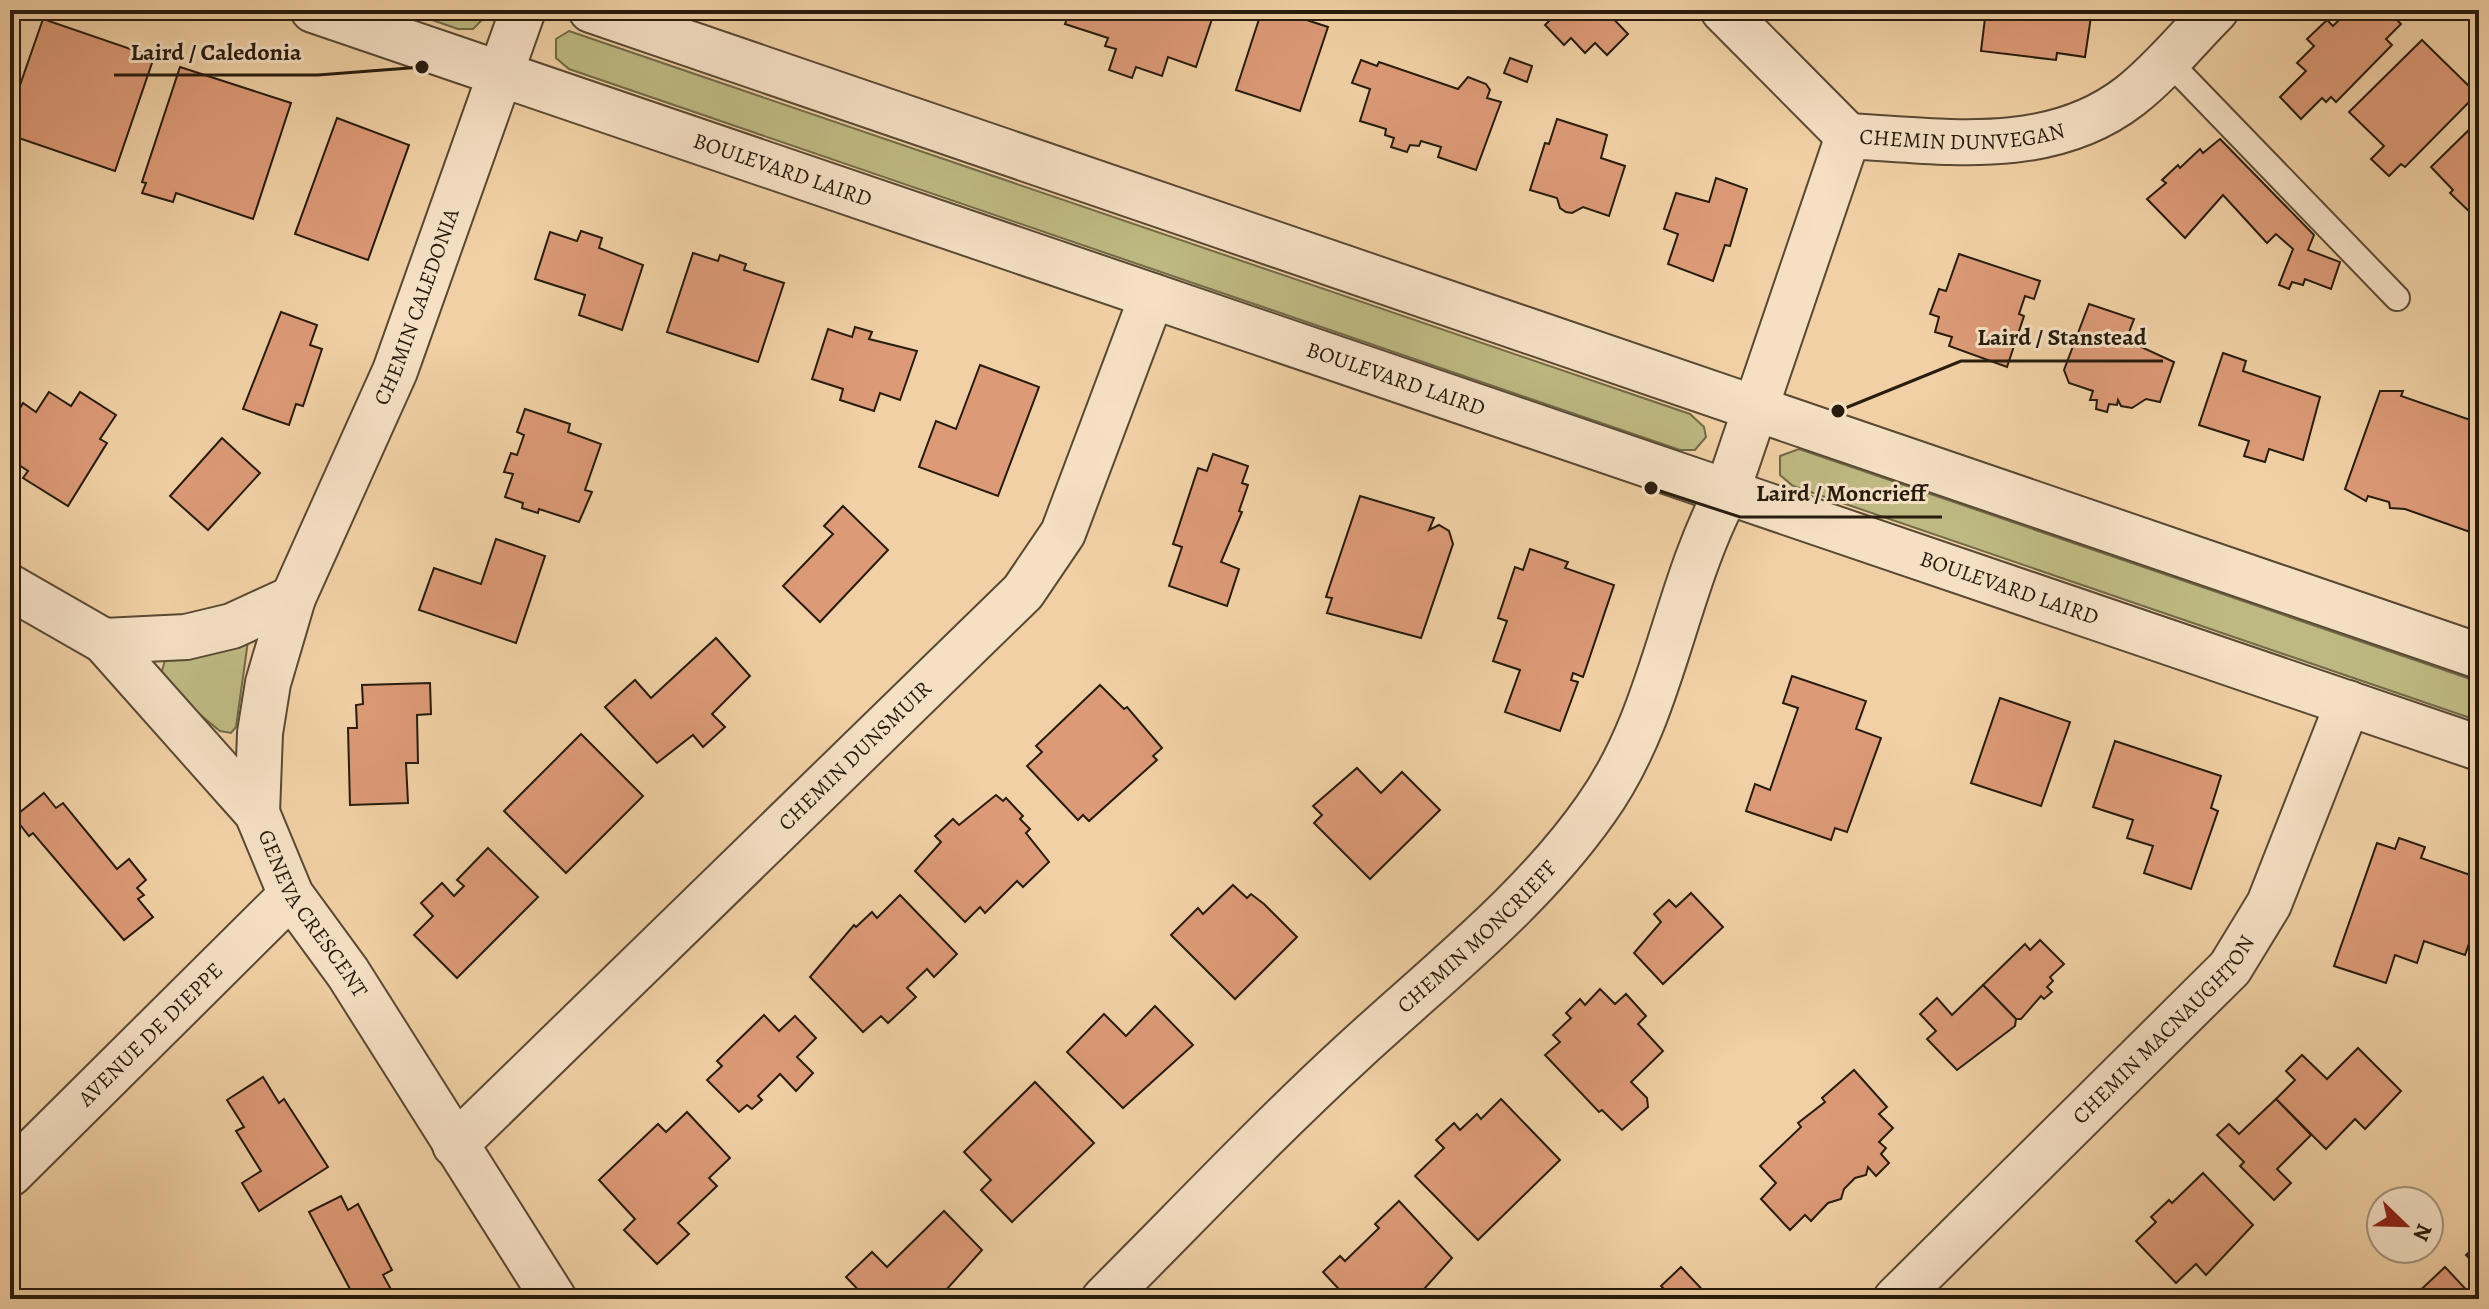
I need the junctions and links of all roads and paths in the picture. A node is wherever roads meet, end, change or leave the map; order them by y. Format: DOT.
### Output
graph roads {
  1 [pos="313,10"];
  2 [pos="523,10"];
  3 [pos="591,10"];
  4 [pos="1723,10"];
  5 [pos="2216,10"];
  6 [pos="2167,60"];
  7 [pos="501,74"];
  8 [pos="1848,136"];
  9 [pos="1152,296"];
  10 [pos="2397,298"];
  11 [pos="1754,408"];
  12 [pos="1727,492"];
  13 [pos="10,587"];
  14 [pos="293,598"];
  15 [pos="104,641"];
  16 [pos="2479,656"];
  17 [pos="2348,703"];
  18 [pos="2479,748"];
  19 [pos="257,813"];
  20 [pos="291,895"];
  21 [pos="455,1145"];
  22 [pos="10,1174"];
  23 [pos="554,1299"];
  24 [pos="1104,1299"];
  25 [pos="1896,1299"];
  1 -- 7 [label="street, BOULEVARD LAIRD"];
  2 -- 7 [label="street, CHEMIN CALEDONIA"];
  3 -- 11 [label="street"];
  4 -- 8 [label="street"];
  5 -- 6 [label="street, CHEMIN DUNVEGAN"];
  6 -- 8 [label="street, CHEMIN DUNVEGAN"];
  6 -- 10 [label="lane"];
  7 -- 9 [label="street, BOULEVARD LAIRD"];
  7 -- 14 [label="street, CHEMIN CALEDONIA"];
  8 -- 11 [label="street, CHEMIN DUNVEGAN"];
  9 -- 12 [label="street, BOULEVARD LAIRD"];
  9 -- 21 [label="street, CHEMIN DUNSMUIR"];
  11 -- 12 [label="street, CHEMIN DUNVEGAN"];
  11 -- 16 [label="street"];
  12 -- 17 [label="street, BOULEVARD LAIRD"];
  12 -- 24 [label="street, CHEMIN MONCRIEFF"];
  13 -- 15 [label="street, GENEVA CRESCENT"];
  14 -- 15 [label="street"];
  14 -- 19 [label="street, CHEMIN CALEDONIA"];
  15 -- 19 [label="street, GENEVA CRESCENT"];
  17 -- 18 [label="street, BOULEVARD LAIRD"];
  17 -- 25 [label="street, CHEMIN MACNAUGHTON"];
  19 -- 20 [label="street, GENEVA CRESCENT"];
  20 -- 21 [label="street, GENEVA CRESCENT"];
  20 -- 22 [label="street, AVENUE DE DIEPPE"];
  21 -- 23 [label="street, GENEVA CRESCENT"];
}
